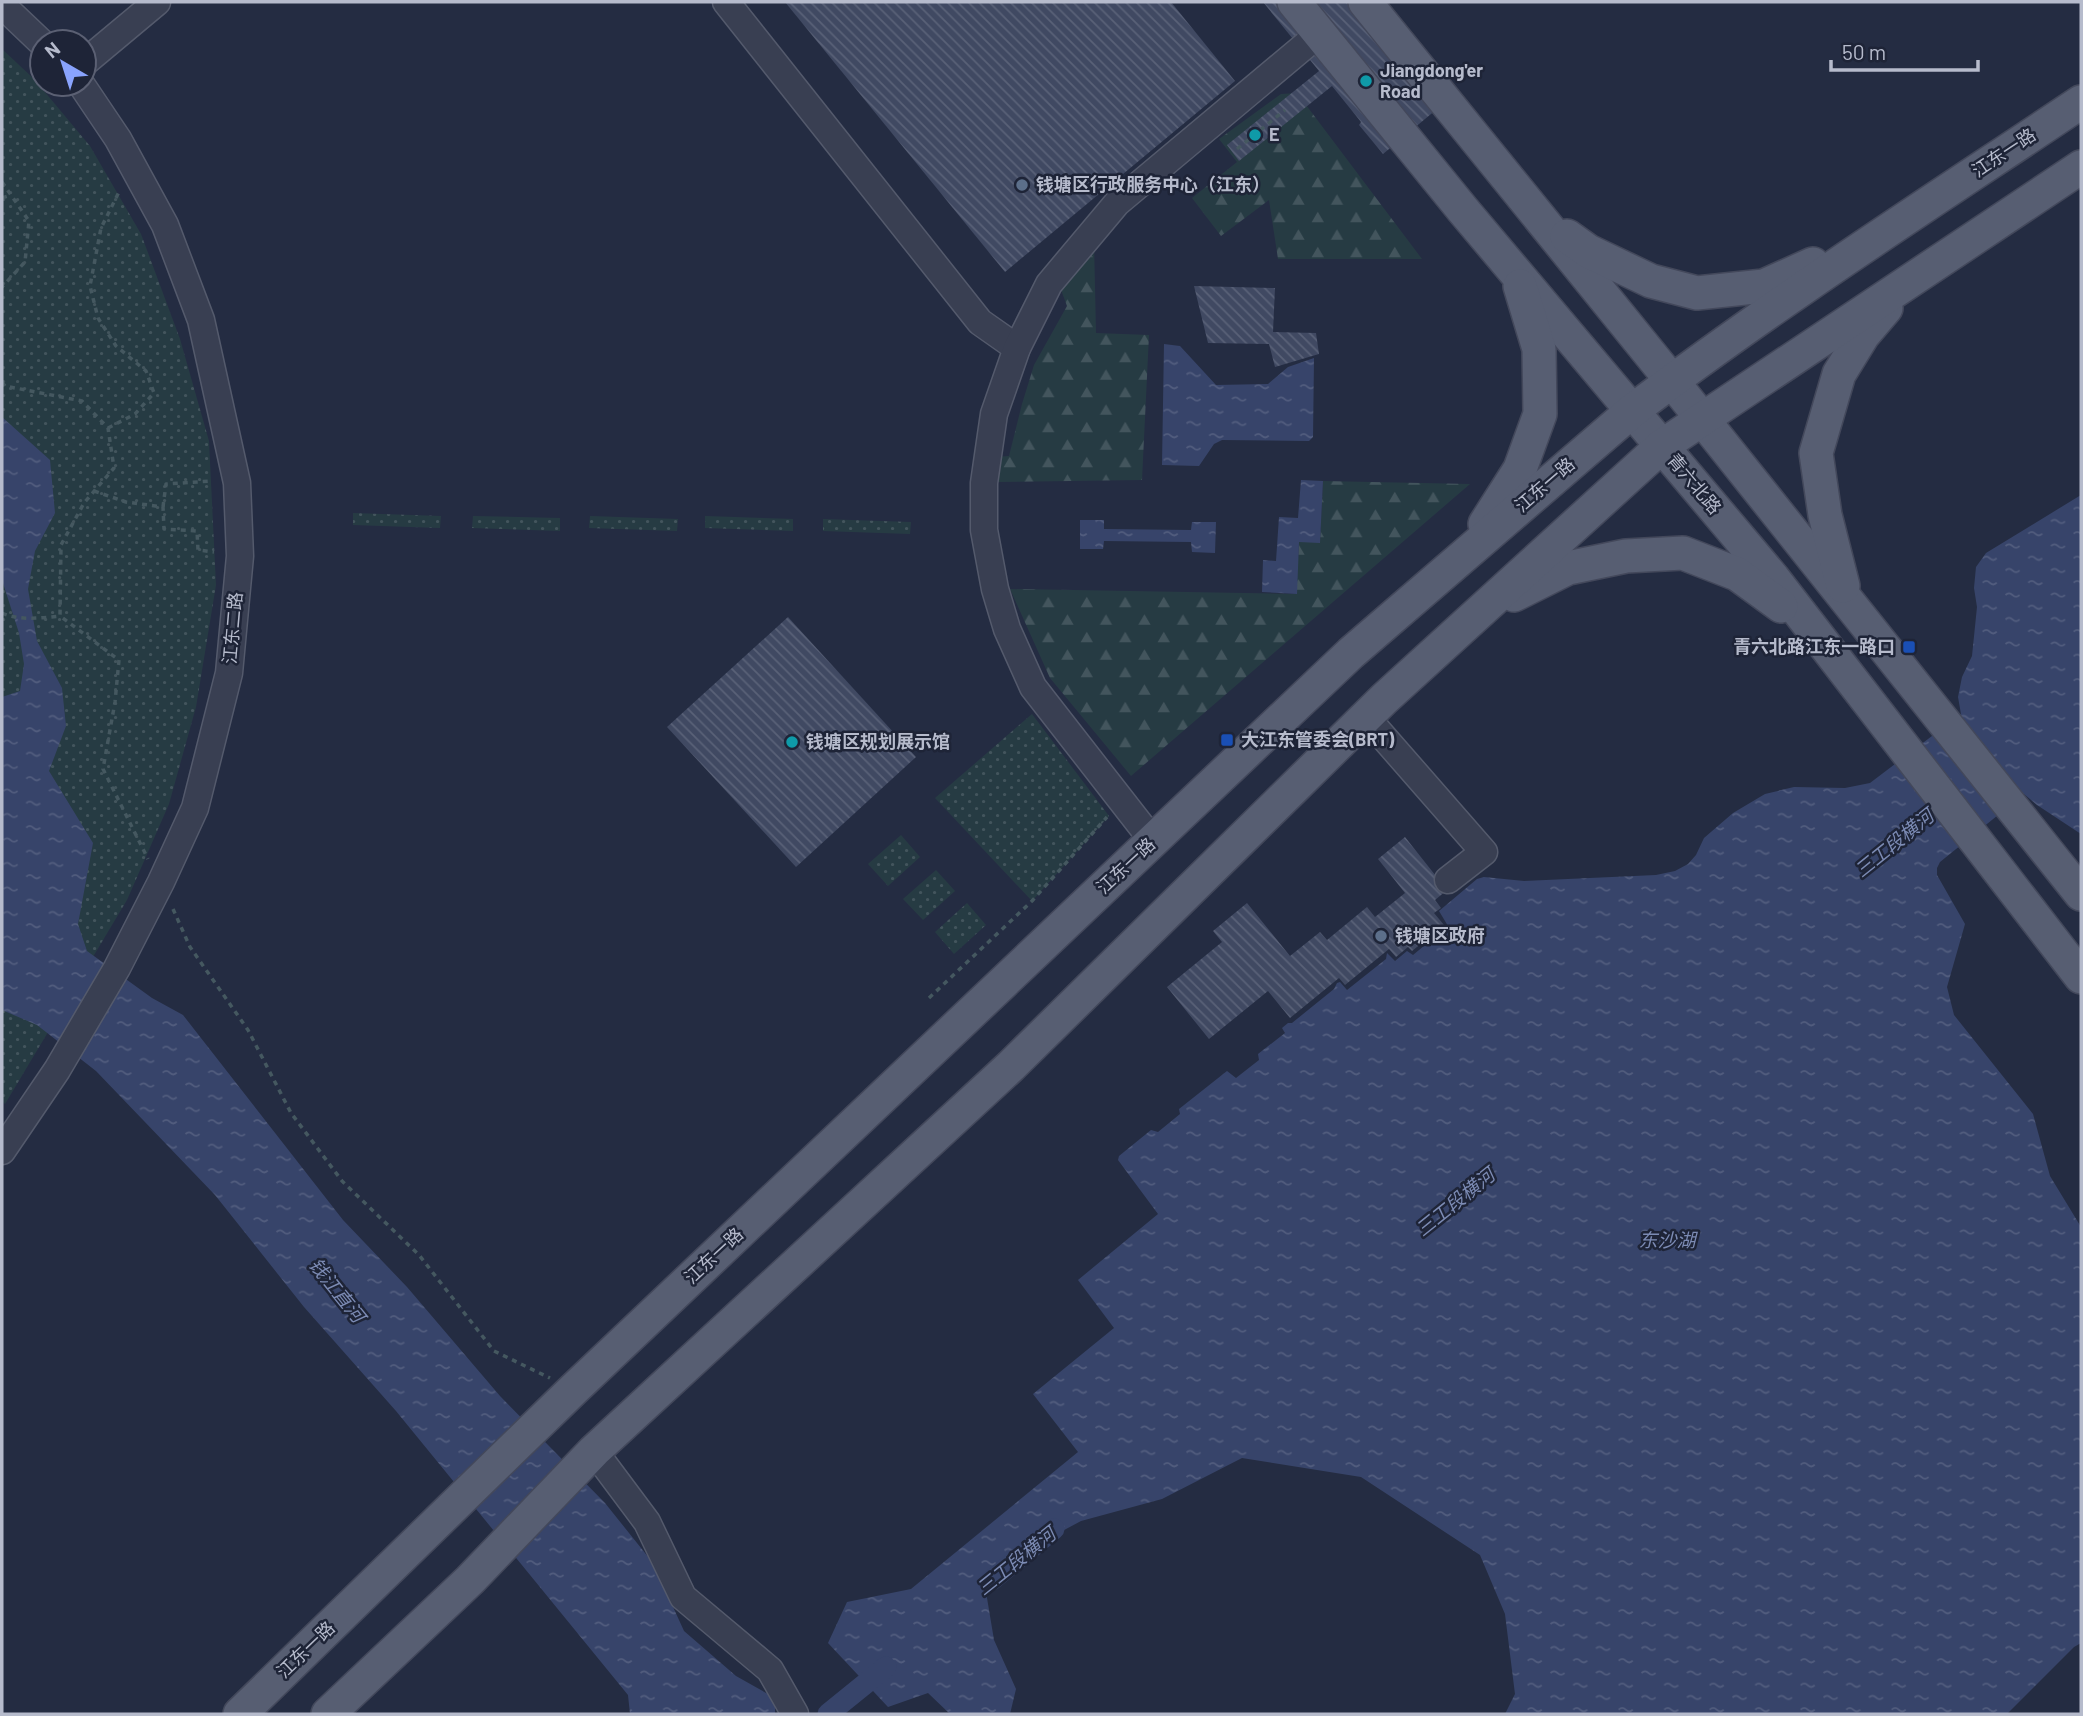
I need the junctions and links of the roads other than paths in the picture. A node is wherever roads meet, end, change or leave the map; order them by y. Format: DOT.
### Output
graph roads {
  1 [pos="157,2"];
  2 [pos="726,2"];
  3 [pos="1294,2"];
  4 [pos="1365,2"];
  5 [pos="2,5"];
  6 [pos="28,30"];
  7 [pos="1320,33"];
  8 [pos="98,51"];
  9 [pos="90,98"];
  10 [pos="2081,102"];
  11 [pos="2081,167"];
  12 [pos="1541,217"];
  13 [pos="1883,234"];
  14 [pos="1517,274"];
  15 [pos="1910,280"];
  16 [pos="1017,348"];
  17 [pos="1672,381"];
  18 [pos="1632,411"];
  19 [pos="1702,418"];
  20 [pos="1662,446"];
  21 [pos="1466,554"];
  22 [pos="1847,599"];
  23 [pos="1477,614"];
  24 [pos="1812,629"];
  25 [pos="1366,717"];
  26 [pos="1153,841"];
  27 [pos="1448,880"];
  28 [pos="2081,894"];
  29 [pos="2081,977"];
  30 [pos="2,1151"];
  31 [pos="586,1460"];
  32 [pos="240,1714"];
  33 [pos="328,1714"];
  34 [pos="795,1714"];
  1 -- 8 [label="street"];
  2 -- 16 [label="street"];
  3 -- 7 [label="main road, 青六北路"];
  4 -- 12 [label="main road"];
  5 -- 6 [label="street"];
  7 -- 14 [label="main road, 青六北路"];
  7 -- 16 [label="street"];
  9 -- 30 [label="street, 江东二路"];
  10 -- 13 [label="main road, 江东一路"];
  11 -- 15 [label="main road"];
  12 -- 13 [label="main road"];
  12 -- 17 [label="main road"];
  13 -- 17 [label="main road, 江东一路"];
  14 -- 18 [label="main road, 青六北路"];
  14 -- 21 [label="main road"];
  15 -- 19 [label="main road"];
  15 -- 22 [label="main road"];
  16 -- 26 [label="street"];
  17 -- 18 [label="main road, 江东一路"];
  17 -- 19 [label="main road"];
  18 -- 20 [label="main road, 青六北路"];
  18 -- 21 [label="main road, 江东一路"];
  19 -- 20 [label="main road"];
  19 -- 22 [label="main road"];
  20 -- 23 [label="main road"];
  20 -- 24 [label="main road, 青六北路"];
  21 -- 26 [label="main road, 江东一路"];
  22 -- 28 [label="main road"];
  23 -- 24 [label="main road"];
  23 -- 25 [label="main road"];
  24 -- 29 [label="main road, 青六北路"];
  25 -- 27 [label="street"];
  25 -- 31 [label="main road"];
  26 -- 32 [label="main road, 江东一路"];
  31 -- 33 [label="main road"];
  31 -- 34 [label="street"];
}
